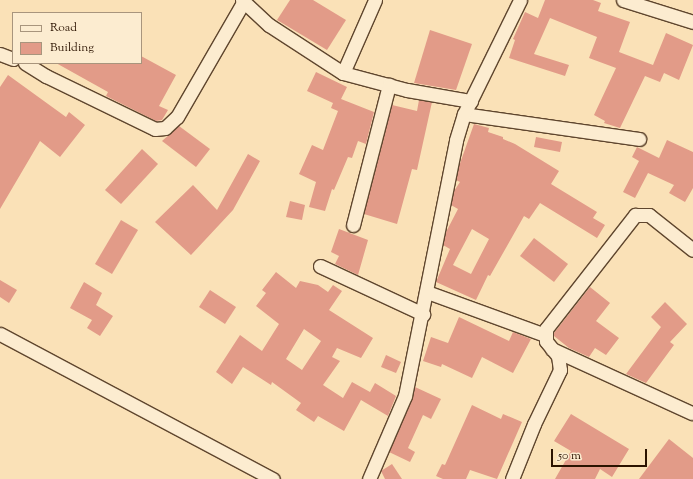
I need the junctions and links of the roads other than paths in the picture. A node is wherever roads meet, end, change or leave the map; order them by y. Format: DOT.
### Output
graph roads {
  1 [pos="243,0"];
  2 [pos="375,0"];
  3 [pos="520,0"];
  4 [pos="623,0"];
  5 [pos="693,22"];
  6 [pos="0,54"];
  7 [pos="12,59"];
  8 [pos="27,64"];
  9 [pos="344,73"];
  10 [pos="389,85"];
  11 [pos="471,101"];
  12 [pos="464,114"];
  13 [pos="639,139"];
  14 [pos="353,225"];
  15 [pos="693,250"];
  16 [pos="320,266"];
  17 [pos="428,292"];
  18 [pos="423,314"];
  19 [pos="0,334"];
  20 [pos="545,335"];
  21 [pos="552,349"];
  22 [pos="692,413"];
  23 [pos="273,479"];
  24 [pos="369,479"];
  25 [pos="512,479"];
  1 -- 8 [label="street"];
  1 -- 9 [label="street"];
  2 -- 9 [label="street"];
  3 -- 11 [label="street"];
  4 -- 5 [label="street"];
  6 -- 7 [label="street"];
  9 -- 10 [label="street"];
  10 -- 11 [label="street"];
  10 -- 14 [label="street"];
  11 -- 12 [label="street"];
  12 -- 13 [label="street"];
  12 -- 17 [label="street"];
  15 -- 20 [label="street"];
  16 -- 18 [label="street"];
  17 -- 18 [label="street"];
  17 -- 20 [label="street"];
  18 -- 24 [label="street"];
  19 -- 23 [label="street"];
  20 -- 21 [label="street"];
  21 -- 22 [label="street"];
  21 -- 25 [label="street"];
}
